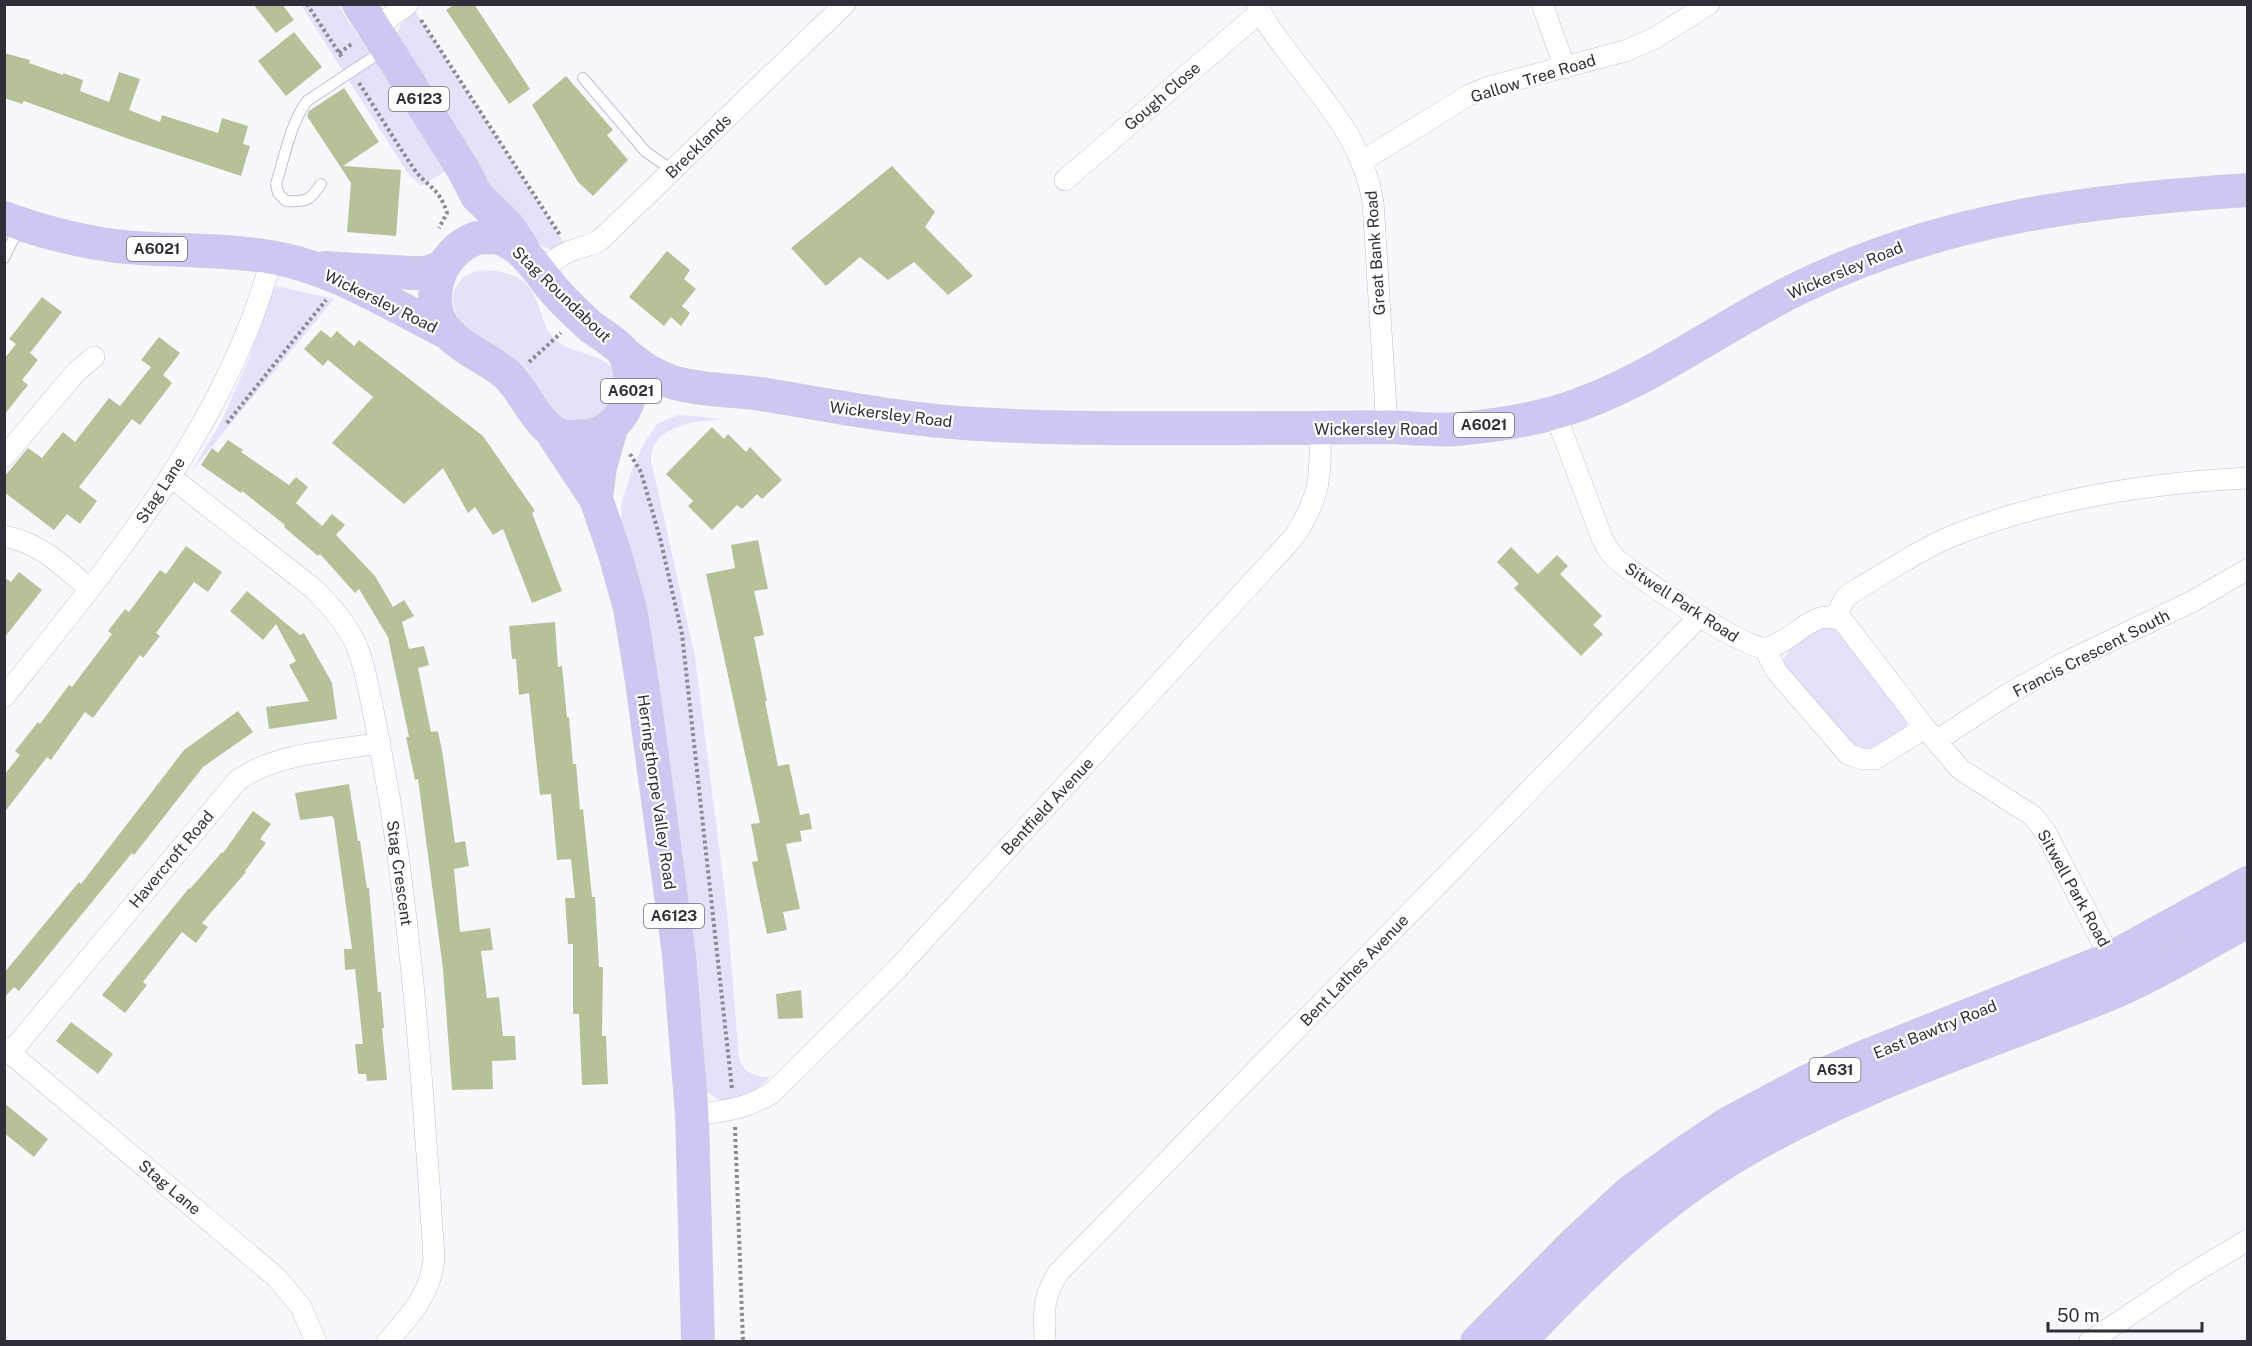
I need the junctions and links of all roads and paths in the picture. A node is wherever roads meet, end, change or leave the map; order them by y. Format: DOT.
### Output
graph roads {
  1 [pos="307,4"];
  2 [pos="845,4"];
  3 [pos="1542,4"];
  4 [pos="1709,4"];
  5 [pos="412,8"];
  6 [pos="1258,8"];
  7 [pos="374,27"];
  8 [pos="1566,68"];
  9 [pos="351,71"];
  10 [pos="583,78"];
  11 [pos="1362,161"];
  12 [pos="672,170"];
  13 [pos="1065,180"];
  14 [pos="321,184"];
  15 [pos="2247,190"];
  16 [pos="477,196"];
  17 [pos="13,221"];
  18 [pos="446,249"];
  19 [pos="569,252"];
  20 [pos="272,257"];
  21 [pos="4,258"];
  22 [pos="535,265"];
  23 [pos="312,267"];
  24 [pos="341,281"];
  25 [pos="579,315"];
  26 [pos="450,334"];
  27 [pos="625,354"];
  28 [pos="94,357"];
  29 [pos="508,375"];
  30 [pos="677,383"];
  31 [pos="1555,413"];
  32 [pos="616,422"];
  33 [pos="1387,427"];
  34 [pos="1320,428"];
  35 [pos="223,429"];
  36 [pos="551,431"];
  37 [pos="4,457"];
  38 [pos="171,477"];
  39 [pos="2247,478"];
  40 [pos="596,499"];
  41 [pos="4,536"];
  42 [pos="2247,569"];
  43 [pos="90,590"];
  44 [pos="1700,616"];
  45 [pos="1835,617"];
  46 [pos="1764,648"];
  47 [pos="4,696"];
  48 [pos="1931,734"];
  49 [pos="380,743"];
  50 [pos="2245,890"];
  51 [pos="2247,921"];
  52 [pos="2112,958"];
  53 [pos="2124,988"];
  54 [pos="7,1050"];
  55 [pos="735,1110"];
  56 [pos="692,1114"];
  57 [pos="2247,1240"];
  58 [pos="316,1341"];
  59 [pos="387,1341"];
  60 [pos="698,1341"];
  61 [pos="743,1341"];
  62 [pos="1045,1341"];
  63 [pos="1478,1341"];
  64 [pos="1519,1341"];
  65 [pos="2089,1341"];
  1 -- 9 [label="path"];
  2 -- 12 [label="street, Brecklands"];
  3 -- 8 [label="street"];
  4 -- 8 [label="street, Gallow Tree Road"];
  5 -- 7 [label="street"];
  5 -- 19 [label="path"];
  6 -- 11 [label="street, Great Bank Road"];
  6 -- 13 [label="street, Gough Close"];
  7 -- 9 [label="lane"];
  7 -- 16 [label="main road, A6123"];
  8 -- 11 [label="street, Gallow Tree Road"];
  9 -- 14 [label="lane"];
  9 -- 18 [label="path"];
  10 -- 12 [label="lane"];
  11 -- 33 [label="street, Great Bank Road"];
  12 -- 19 [label="street, Brecklands"];
  15 -- 31 [label="main road, Wickersley Road / A6021"];
  16 -- 18 [label="main road"];
  16 -- 22 [label="main road, A6123"];
  17 -- 20 [label="main road, Wickersley Road / A6021"];
  17 -- 21 [label="lane"];
  18 -- 22 [label="main road, Stag Roundabout / A6021"];
  18 -- 23 [label="main road, Wickersley Road / A6021"];
  18 -- 26 [label="main road, A6021"];
  19 -- 22 [label="street, Brecklands"];
  20 -- 23 [label="main road, Wickersley Road / A6021"];
  20 -- 38 [label="street, Stag Lane"];
  22 -- 25 [label="main road, Stag Roundabout / A6021"];
  23 -- 24 [label="main road, Wickersley Road / A6021"];
  24 -- 26 [label="main road, Wickersley Road / A6021"];
  24 -- 35 [label="path"];
  25 -- 27 [label="main road, Stag Roundabout / A6021"];
  25 -- 29 [label="path"];
  26 -- 29 [label="main road, A6021"];
  27 -- 30 [label="main road, Wickersley Road / A6021"];
  27 -- 32 [label="main road, Stag Roundabout / A6021"];
  28 -- 37 [label="street"];
  29 -- 36 [label="main road, A6021"];
  30 -- 32 [label="main road, A6021"];
  30 -- 34 [label="main road, Wickersley Road / A6021"];
  31 -- 33 [label="main road, Wickersley Road / A6021"];
  31 -- 44 [label="street, Sitwell Park Road"];
  32 -- 36 [label="main road, A6021"];
  32 -- 40 [label="main road, Herringthorpe Valley Road / A6123"];
  32 -- 55 [label="path"];
  33 -- 34 [label="main road, Wickersley Road / A6021"];
  34 -- 55 [label="street, Bentfield Avenue"];
  36 -- 40 [label="main road, Herringthorpe Valley Road / A6123"];
  38 -- 43 [label="street, Stag Lane"];
  38 -- 49 [label="street, Stag Crescent"];
  39 -- 45 [label="street"];
  40 -- 56 [label="main road, Herringthorpe Valley Road / A6123"];
  41 -- 43 [label="street"];
  42 -- 48 [label="street, Francis Crescent South"];
  43 -- 47 [label="street, Stag Lane"];
  44 -- 46 [label="street, Sitwell Park Road"];
  44 -- 62 [label="street, Bent Lathes Avenue"];
  45 -- 46 [label="street"];
  45 -- 48 [label="street, Sitwell Park Road"];
  46 -- 48 [label="street"];
  48 -- 52 [label="street, Sitwell Park Road"];
  49 -- 54 [label="street, Havercroft Road"];
  49 -- 59 [label="street, Stag Crescent"];
  50 -- 52 [label="main road, East Bawtry Road / A631"];
  51 -- 53 [label="main road, East Bawtry Road / A631"];
  52 -- 53 [label="street, Sitwell Park Road"];
  52 -- 63 [label="main road, East Bawtry Road / A631"];
  53 -- 64 [label="main road, East Bawtry Road / A631"];
  54 -- 58 [label="street, Stag Lane"];
  55 -- 56 [label="street, Bentfield Avenue"];
  55 -- 61 [label="path"];
  56 -- 60 [label="main road, Herringthorpe Valley Road / A6123"];
  57 -- 65 [label="street"];
}
